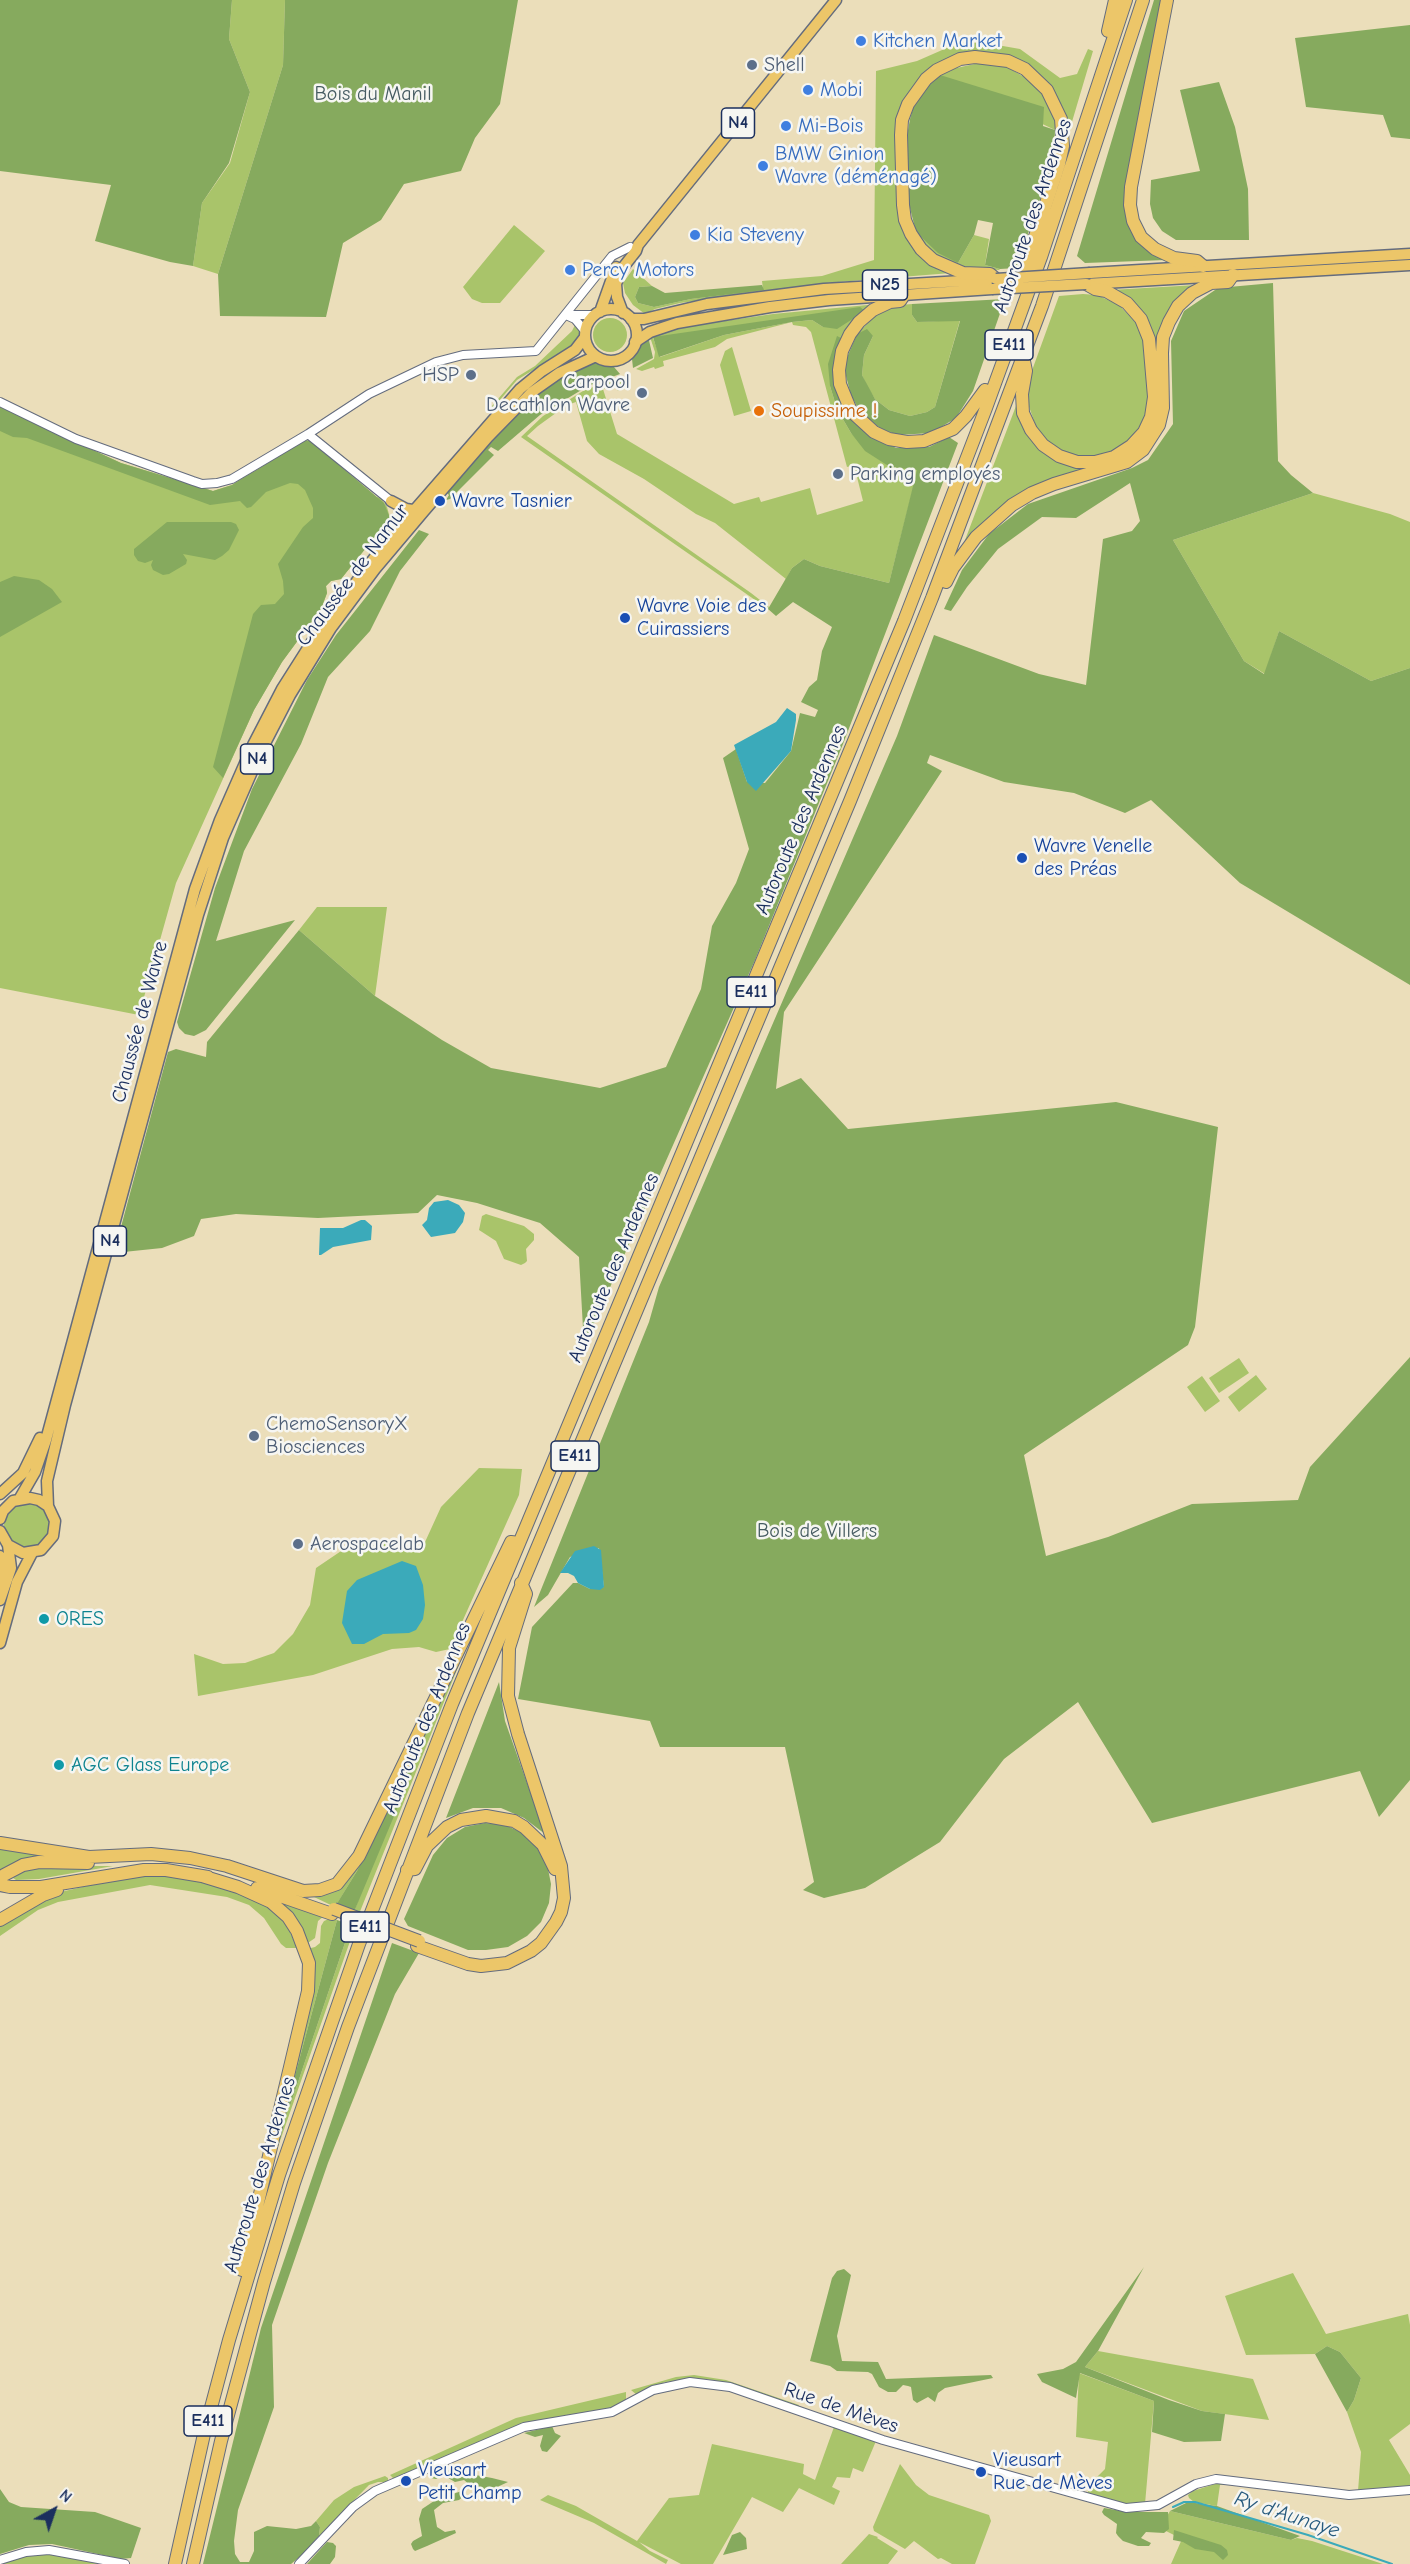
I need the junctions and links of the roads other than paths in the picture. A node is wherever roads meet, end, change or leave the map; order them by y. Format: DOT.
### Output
graph roads {
  1 [pos="836,0"];
  2 [pos="1116,0"];
  3 [pos="1126,0"];
  4 [pos="1143,0"];
  5 [pos="1167,0"];
  6 [pos="634,246"];
  7 [pos="1410,254"];
  8 [pos="1410,265"];
  9 [pos="1203,266"];
  10 [pos="1233,275"];
  11 [pos="1088,279"];
  12 [pos="994,284"];
  13 [pos="1023,285"];
  14 [pos="904,295"];
  15 [pos="597,314"];
  16 [pos="566,315"];
  17 [pos="627,316"];
  18 [pos="585,334"];
  19 [pos="635,342"];
  20 [pos="596,356"];
  21 [pos="1023,357"];
  22 [pos="985,390"];
  23 [pos="0,402"];
  24 [pos="308,434"];
  25 [pos="391,501"];
  26 [pos="413,510"];
  27 [pos="403,522"];
  28 [pos="356,580"];
  29 [pos="932,598"];
  30 [pos="904,621"];
  31 [pos="162,1045"];
  32 [pos="59,1394"];
  33 [pos="0,1494"];
  34 [pos="20,1498"];
  35 [pos="48,1506"];
  36 [pos="0,1519"];
  37 [pos="0,1532"];
  38 [pos="520,1543"];
  39 [pos="8,1545"];
  40 [pos="32,1553"];
  41 [pos="0,1556"];
  42 [pos="521,1583"];
  43 [pos="0,1598"];
  44 [pos="0,1643"];
  45 [pos="4,1841"];
  46 [pos="151,1854"];
  47 [pos="83,1863"];
  48 [pos="188,1866"];
  49 [pos="406,1870"];
  50 [pos="202,1876"];
  51 [pos="101,1878"];
  52 [pos="1,1880"];
  53 [pos="333,1912"];
  54 [pos="0,1920"];
  55 [pos="418,1944"];
  56 [pos="236,2320"];
  57 [pos="1410,2490"];
  58 [pos="0,2560"];
  59 [pos="125,2564"];
  60 [pos="175,2564"];
  61 [pos="193,2564"];
  62 [pos="299,2564"];
  1 -- 6 [label="main road, Chaussée de Namur / N4"];
  2 -- 13 [label="highway"];
  3 -- 30 [label="highway, Autoroute des Ardennes / E411"];
  4 -- 21 [label="highway, Autoroute des Ardennes / E411"];
  5 -- 9 [label="highway"];
  6 -- 15 [label="main road, Chaussée de Namur / N4"];
  6 -- 16 [label="street"];
  6 -- 17 [label="main road, Chaussée de Namur / N4"];
  7 -- 9 [label="main road, N25"];
  8 -- 10 [label="main road, N25"];
  9 -- 11 [label="main road, N25"];
  10 -- 11 [label="main road, N25"];
  10 -- 29 [label="highway"];
  11 -- 12 [label="main road, N25, bridge"];
  11 -- 21 [label="highway"];
  12 -- 13 [label="highway"];
  12 -- 14 [label="main road, N25"];
  12 -- 17 [label="main road, N25"];
  13 -- 22 [label="highway"];
  14 -- 19 [label="main road, N25"];
  14 -- 22 [label="highway"];
  15 -- 16 [label="street"];
  15 -- 17 [label="main road"];
  15 -- 18 [label="main road, Chaussée de Namur / N4"];
  16 -- 18 [label="street"];
  16 -- 24 [label="street"];
  17 -- 19 [label="main road, Chaussée de Namur / N4"];
  18 -- 20 [label="main road"];
  18 -- 26 [label="main road, Chaussée de Namur / N4"];
  19 -- 20 [label="main road, Chaussée de Namur / N4"];
  20 -- 31 [label="main road, Chaussée de Namur / N4"];
  21 -- 29 [label="highway, Autoroute des Ardennes / E411"];
  22 -- 30 [label="highway"];
  23 -- 24 [label="street"];
  24 -- 25 [label="street"];
  25 -- 26 [label="main road"];
  25 -- 27 [label="main road"];
  26 -- 27 [label="main road, Chaussée de Namur / N4"];
  27 -- 28 [label="main road, Chaussée de Namur / N4"];
  28 -- 32 [label="main road, Chaussée de Wavre / N4"];
  29 -- 42 [label="highway, Autoroute des Ardennes / E411"];
  30 -- 38 [label="highway, Autoroute des Ardennes / E411"];
  31 -- 35 [label="main road, Chaussée de Wavre / N4"];
  32 -- 33 [label="main road"];
  32 -- 34 [label="main road, Chaussée de Wavre / N4"];
  34 -- 35 [label="main road"];
  34 -- 36 [label="main road, Chaussée de Wavre / N4"];
  35 -- 40 [label="main road, Chaussée de Wavre / N4"];
  37 -- 39 [label="main road"];
  38 -- 46 [label="highway"];
  38 -- 56 [label="highway, Autoroute des Ardennes / E411"];
  39 -- 40 [label="main road"];
  39 -- 43 [label="main road"];
  40 -- 44 [label="main road, Chaussée de Wavre / N4"];
  41 -- 43 [label="main road"];
  42 -- 49 [label="highway, Autoroute des Ardennes / E411"];
  42 -- 55 [label="highway"];
  45 -- 46 [label="highway"];
  46 -- 47 [label="highway"];
  47 -- 48 [label="highway"];
  47 -- 52 [label="highway"];
  48 -- 52 [label="highway"];
  48 -- 53 [label="highway"];
  49 -- 55 [label="highway"];
  49 -- 61 [label="highway, Autoroute des Ardennes / E411"];
  50 -- 51 [label="highway"];
  50 -- 53 [label="highway"];
  50 -- 56 [label="highway"];
  51 -- 52 [label="highway"];
  51 -- 54 [label="highway"];
  53 -- 55 [label="highway, bridge"];
  56 -- 60 [label="highway, Autoroute des Ardennes / E411"];
  57 -- 62 [label="street, Rue de Mèves"];
  58 -- 59 [label="street"];
}
